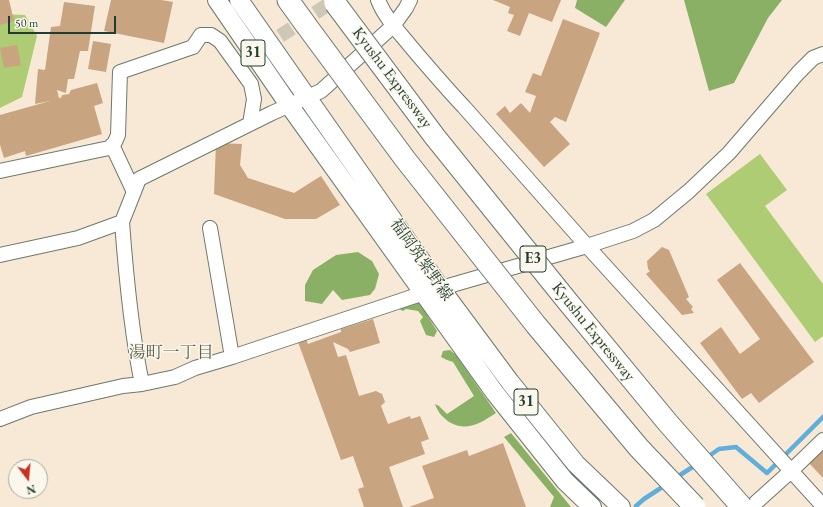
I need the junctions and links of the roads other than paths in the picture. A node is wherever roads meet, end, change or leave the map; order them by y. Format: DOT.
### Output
graph roads {
  1 [pos="217,0"];
  2 [pos="239,0"];
  3 [pos="288,0"];
  4 [pos="378,0"];
  5 [pos="410,0"];
  6 [pos="334,1"];
  7 [pos="393,26"];
  8 [pos="823,54"];
  9 [pos="306,98"];
  10 [pos="290,105"];
  11 [pos="250,124"];
  12 [pos="112,146"];
  13 [pos="0,171"];
  14 [pos="134,192"];
  15 [pos="122,222"];
  16 [pos="210,228"];
  17 [pos="587,246"];
  18 [pos="0,256"];
  19 [pos="432,291"];
  20 [pos="232,358"];
  21 [pos="142,384"];
  22 [pos="0,419"];
  23 [pos="823,440"];
  24 [pos="791,471"];
  25 [pos="823,506"];
  26 [pos="592,507"];
  27 [pos="620,507"];
  28 [pos="694,507"];
  29 [pos="742,507"];
  30 [pos="751,507"];
  1 -- 10 [label="main road, 福岡筑紫野線 / 31"];
  2 -- 9 [label="main road, 福岡筑紫野線 / 31"];
  3 -- 28 [label="highway, E3, bridge"];
  4 -- 7 [label="street"];
  5 -- 7 [label="street"];
  6 -- 29 [label="highway, Kyushu Expressway / E3, bridge"];
  7 -- 9 [label="street"];
  7 -- 17 [label="street"];
  8 -- 17 [label="street"];
  9 -- 10 [label="street"];
  9 -- 19 [label="main road, 福岡筑紫野線 / 31"];
  10 -- 11 [label="street"];
  10 -- 19 [label="main road, 福岡筑紫野線 / 31"];
  11 -- 12 [label="street"];
  11 -- 14 [label="street"];
  12 -- 13 [label="street"];
  12 -- 14 [label="street"];
  14 -- 15 [label="street"];
  15 -- 18 [label="street"];
  15 -- 21 [label="street"];
  16 -- 20 [label="street"];
  17 -- 19 [label="street"];
  17 -- 24 [label="street"];
  19 -- 20 [label="street"];
  19 -- 26 [label="main road, 福岡筑紫野線 / 31"];
  19 -- 27 [label="main road, 福岡筑紫野線 / 31"];
  20 -- 21 [label="street"];
  21 -- 22 [label="street"];
  23 -- 24 [label="street"];
  24 -- 25 [label="street"];
  24 -- 30 [label="street"];
}
